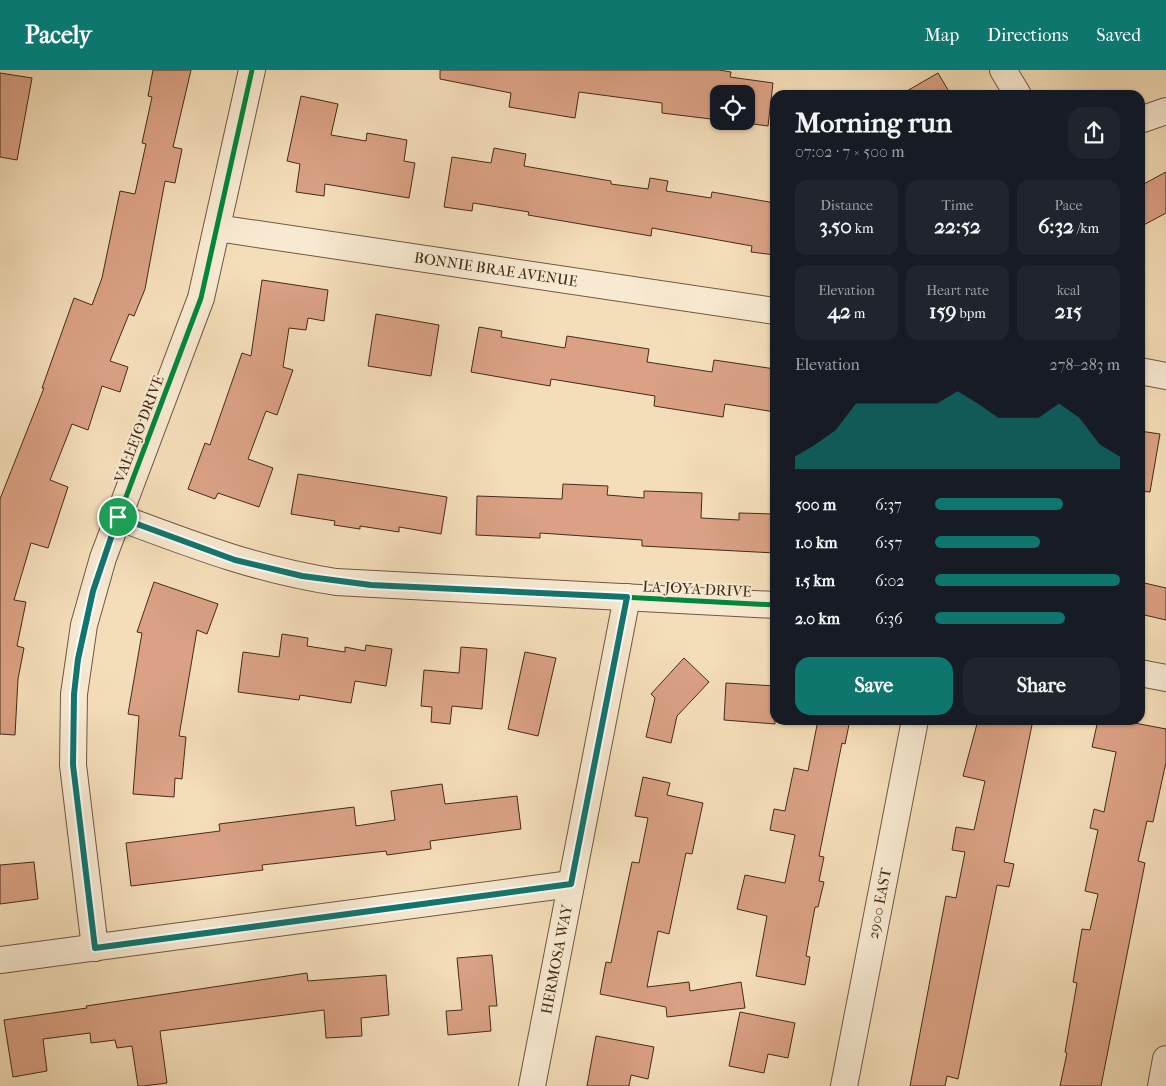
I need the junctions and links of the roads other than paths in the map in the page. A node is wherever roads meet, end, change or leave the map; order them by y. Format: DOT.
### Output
graph roads {
  1 [pos="252,70"];
  2 [pos="1003,70"];
  3 [pos="1015,90"];
  4 [pos="1166,111"];
  5 [pos="1145,118"];
  6 [pos="217,228"];
  7 [pos="770,310"];
  8 [pos="1145,372"];
  9 [pos="1166,376"];
  10 [pos="118,517"];
  11 [pos="627,597"];
  12 [pos="770,605"];
  13 [pos="1145,673"];
  14 [pos="1166,678"];
  15 [pos="914,725"];
  16 [pos="571,884"];
  17 [pos="95,948"];
  18 [pos="0,960"];
  19 [pos="1166,1059"];
  20 [pos="532,1086"];
  21 [pos="844,1086"];
  22 [pos="1161,1086"];
  1 -- 6 [label="street, VALLEJO DRIVE"];
  2 -- 3 [label="street"];
  4 -- 5 [label="street"];
  6 -- 7 [label="street, BONNIE BRAE AVENUE"];
  6 -- 10 [label="street, VALLEJO DRIVE"];
  8 -- 9 [label="street"];
  10 -- 11 [label="street, LA JOYA DRIVE"];
  10 -- 17 [label="street, VALLEJO DRIVE"];
  11 -- 12 [label="street, LA JOYA DRIVE"];
  11 -- 16 [label="street, HERMOSA WAY"];
  13 -- 14 [label="street"];
  15 -- 21 [label="street, 2900 EAST"];
  16 -- 17 [label="street"];
  16 -- 20 [label="street, HERMOSA WAY"];
  17 -- 18 [label="street"];
  19 -- 22 [label="street"];
}
